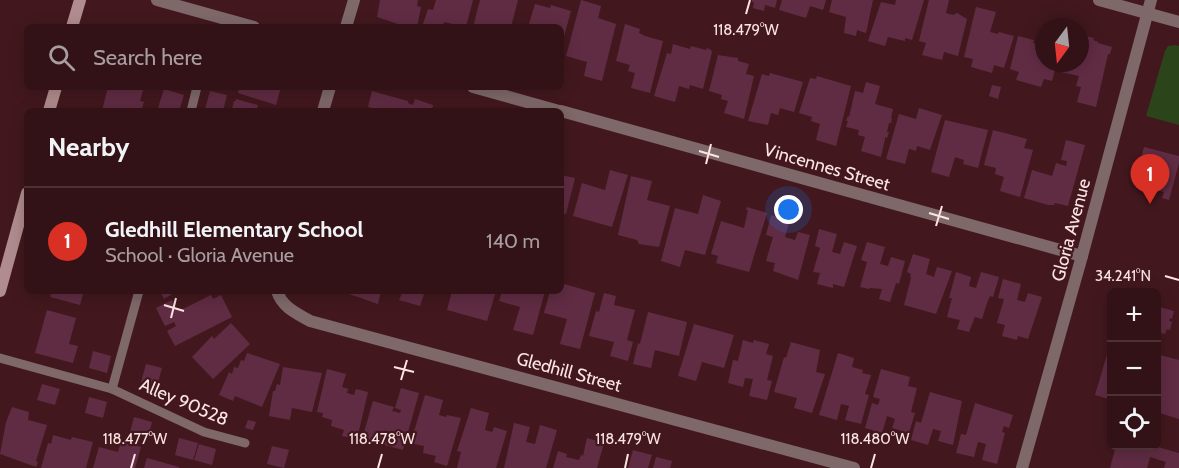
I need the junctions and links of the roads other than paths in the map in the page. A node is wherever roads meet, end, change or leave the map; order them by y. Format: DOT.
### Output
graph roads {
  1 [pos="80,0"];
  2 [pos="157,0"];
  3 [pos="354,0"];
  4 [pos="1099,0"];
  5 [pos="1151,0"];
  6 [pos="1147,13"];
  7 [pos="216,22"];
  8 [pos="1179,22"];
  9 [pos="73,24"];
  10 [pos="231,24"];
  11 [pos="347,24"];
  12 [pos="55,90"];
  13 [pos="196,90"];
  14 [pos="329,90"];
  15 [pos="484,90"];
  16 [pos="50,108"];
  17 [pos="191,108"];
  18 [pos="324,108"];
  19 [pos="549,108"];
  20 [pos="564,112"];
  21 [pos="24,204"];
  22 [pos="1083,256"];
  23 [pos="0,291"];
  24 [pos="138,294"];
  25 [pos="279,296"];
  26 [pos="0,358"];
  27 [pos="112,389"];
  28 [pos="245,443"];
  29 [pos="854,468"];
  30 [pos="1022,468"];
  1 -- 9 [label="main road"];
  2 -- 7 [label="street"];
  3 -- 11 [label="street"];
  4 -- 6 [label="street"];
  5 -- 6 [label="street, Gloria Avenue"];
  6 -- 8 [label="street"];
  6 -- 22 [label="street, Gloria Avenue"];
  7 -- 10 [label="street"];
  12 -- 16 [label="main road"];
  13 -- 17 [label="lane"];
  14 -- 18 [label="street"];
  15 -- 19 [label="street, Vincennes Street"];
  20 -- 22 [label="street, Vincennes Street"];
  21 -- 23 [label="main road"];
  22 -- 30 [label="street, Gloria Avenue"];
  24 -- 27 [label="lane"];
  25 -- 29 [label="street, Gledhill Street"];
  26 -- 27 [label="lane, Alley 90528"];
  27 -- 28 [label="lane, Alley 90528"];
}
